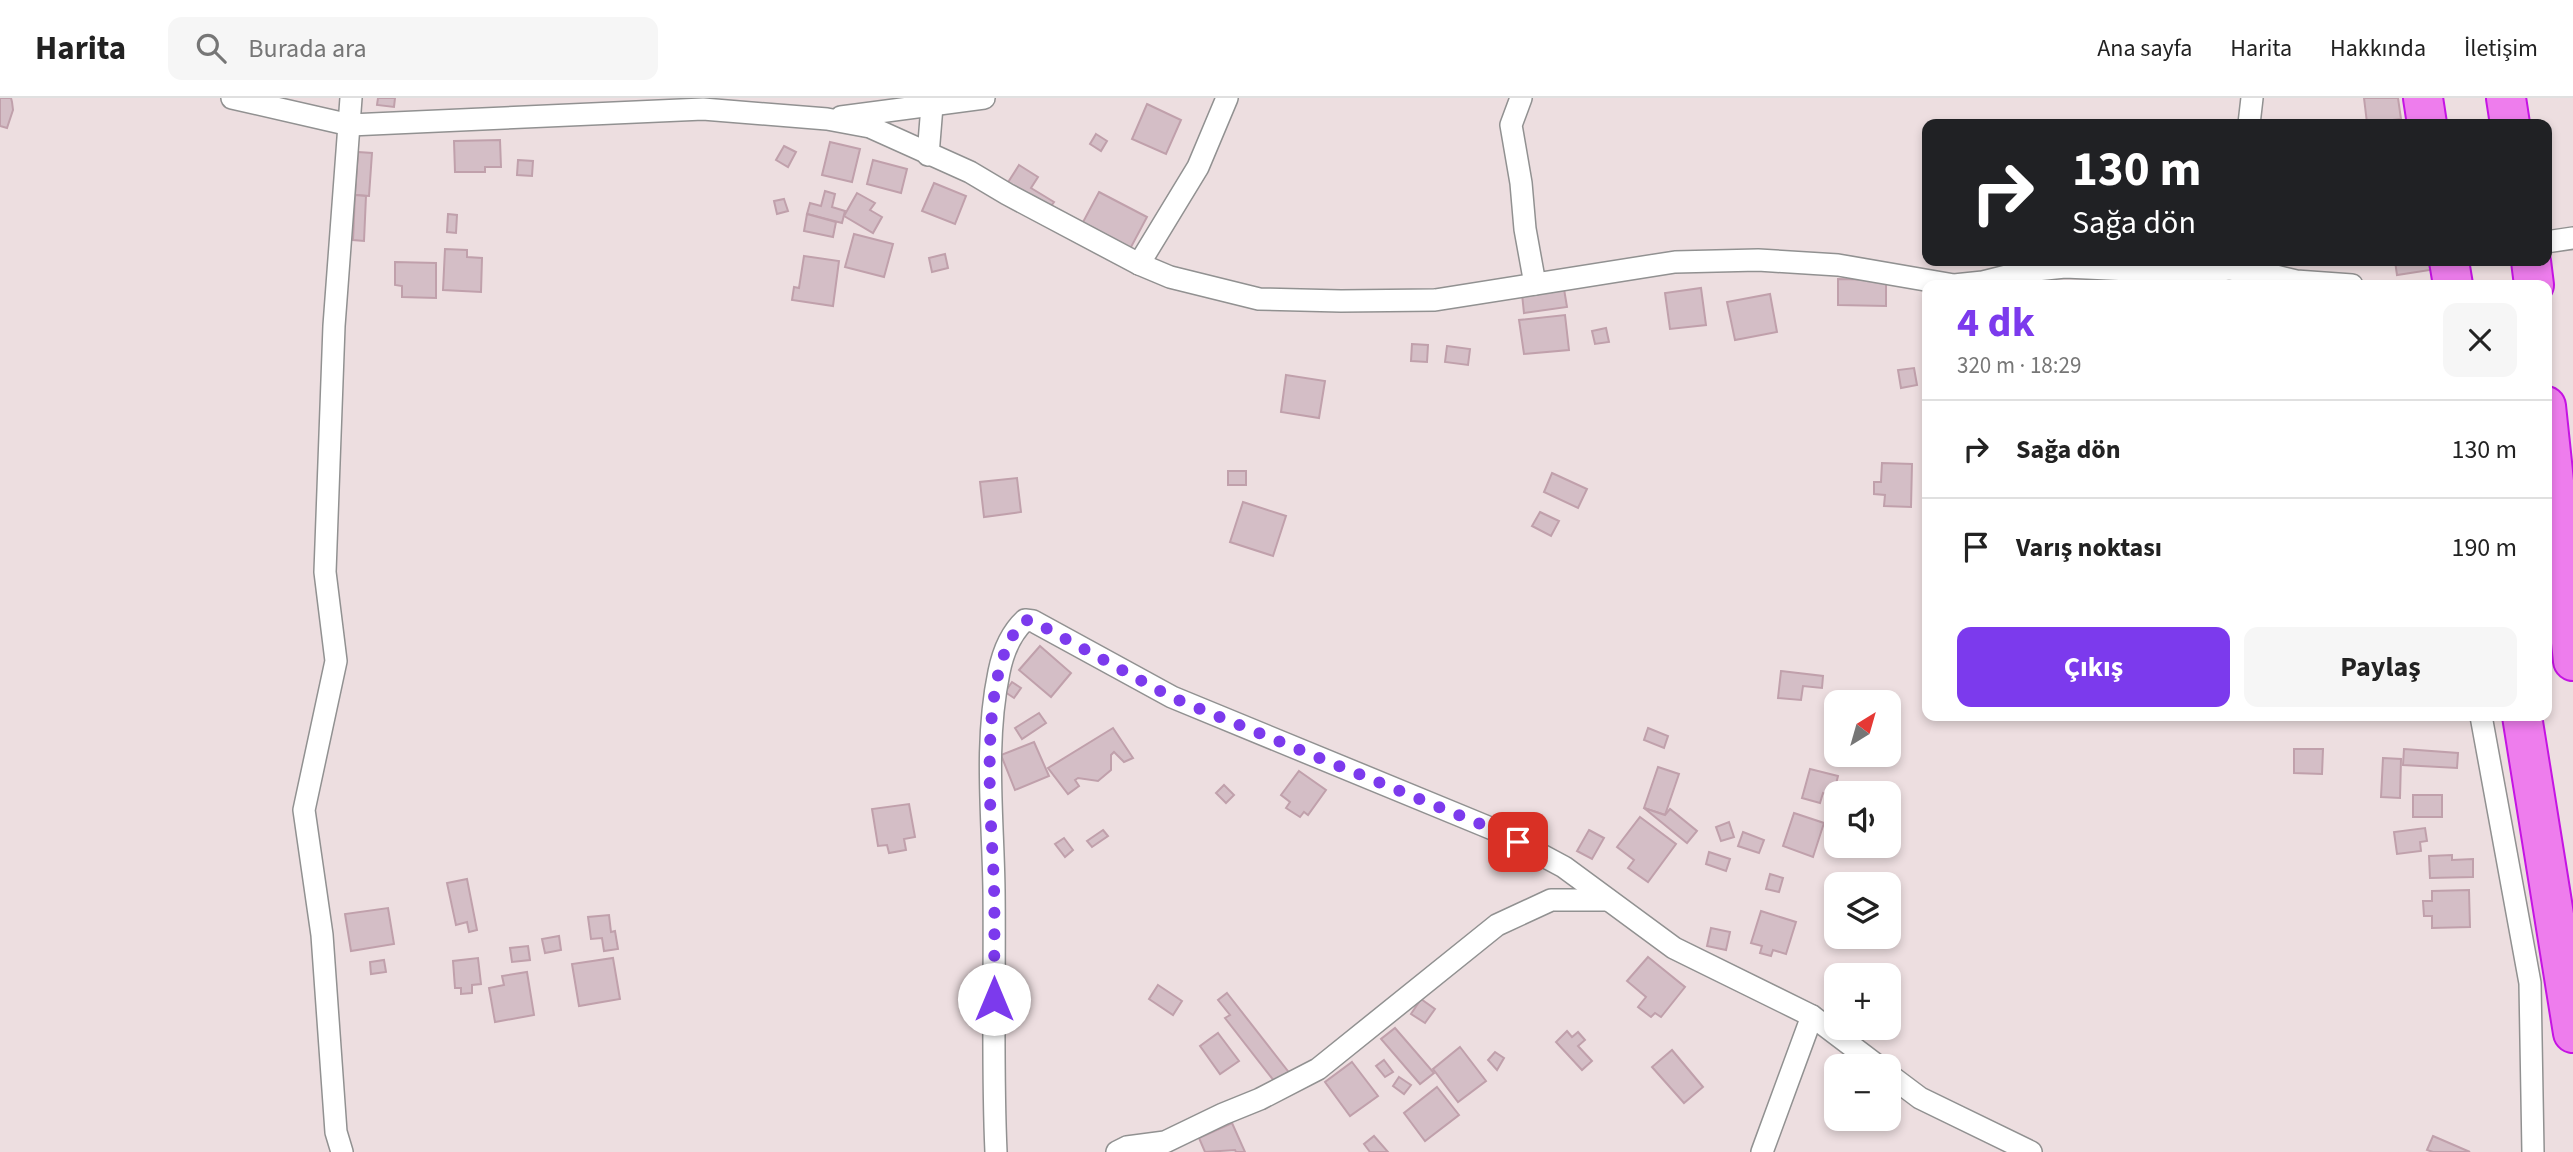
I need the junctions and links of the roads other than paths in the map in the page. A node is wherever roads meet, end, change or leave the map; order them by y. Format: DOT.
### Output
graph roads {
  1 [pos="232,98"];
  2 [pos="351,98"];
  3 [pos="984,98"];
  4 [pos="1227,98"];
  5 [pos="1521,98"];
  6 [pos="2252,98"];
  7 [pos="2423,98"];
  8 [pos="2506,98"];
  9 [pos="932,106"];
  10 [pos="827,119"];
  11 [pos="2250,119"];
  12 [pos="2426,119"];
  13 [pos="2509,119"];
  14 [pos="350,125"];
  15 [pos="928,155"];
  16 [pos="2573,239"];
  17 [pos="2552,241"];
  18 [pos="1139,264"];
  19 [pos="2196,267"];
  20 [pos="1925,280"];
  21 [pos="1991,280"];
  22 [pos="2285,280"];
  23 [pos="1535,284"];
  24 [pos="2552,463"];
  25 [pos="2573,661"];
  26 [pos="2482,721"];
  27 [pos="2523,721"];
  28 [pos="1608,900"];
  29 [pos="1812,1016"];
  30 [pos="2573,1033"];
  31 [pos="1862,1054"];
  32 [pos="1901,1084"];
  33 [pos="342,1152"];
  34 [pos="996,1152"];
  35 [pos="1117,1152"];
  36 [pos="1762,1152"];
  37 [pos="2031,1152"];
  38 [pos="2533,1152"];
  1 -- 14 [label="street"];
  2 -- 14 [label="street"];
  3 -- 9 [label="street"];
  4 -- 18 [label="street"];
  5 -- 23 [label="street"];
  6 -- 11 [label="street"];
  7 -- 12 [label="highway"];
  8 -- 13 [label="highway"];
  9 -- 10 [label="street"];
  9 -- 15 [label="street"];
  10 -- 14 [label="street"];
  10 -- 15 [label="street"];
  14 -- 33 [label="street"];
  15 -- 18 [label="street"];
  16 -- 17 [label="street"];
  18 -- 23 [label="street"];
  19 -- 21 [label="street"];
  19 -- 22 [label="street"];
  20 -- 23 [label="street"];
  24 -- 25 [label="highway"];
  26 -- 38 [label="street"];
  27 -- 30 [label="highway"];
  28 -- 29 [label="street"];
  28 -- 34 [label="street"];
  28 -- 35 [label="street"];
  29 -- 31 [label="street"];
  29 -- 36 [label="street"];
  32 -- 37 [label="street"];
}
